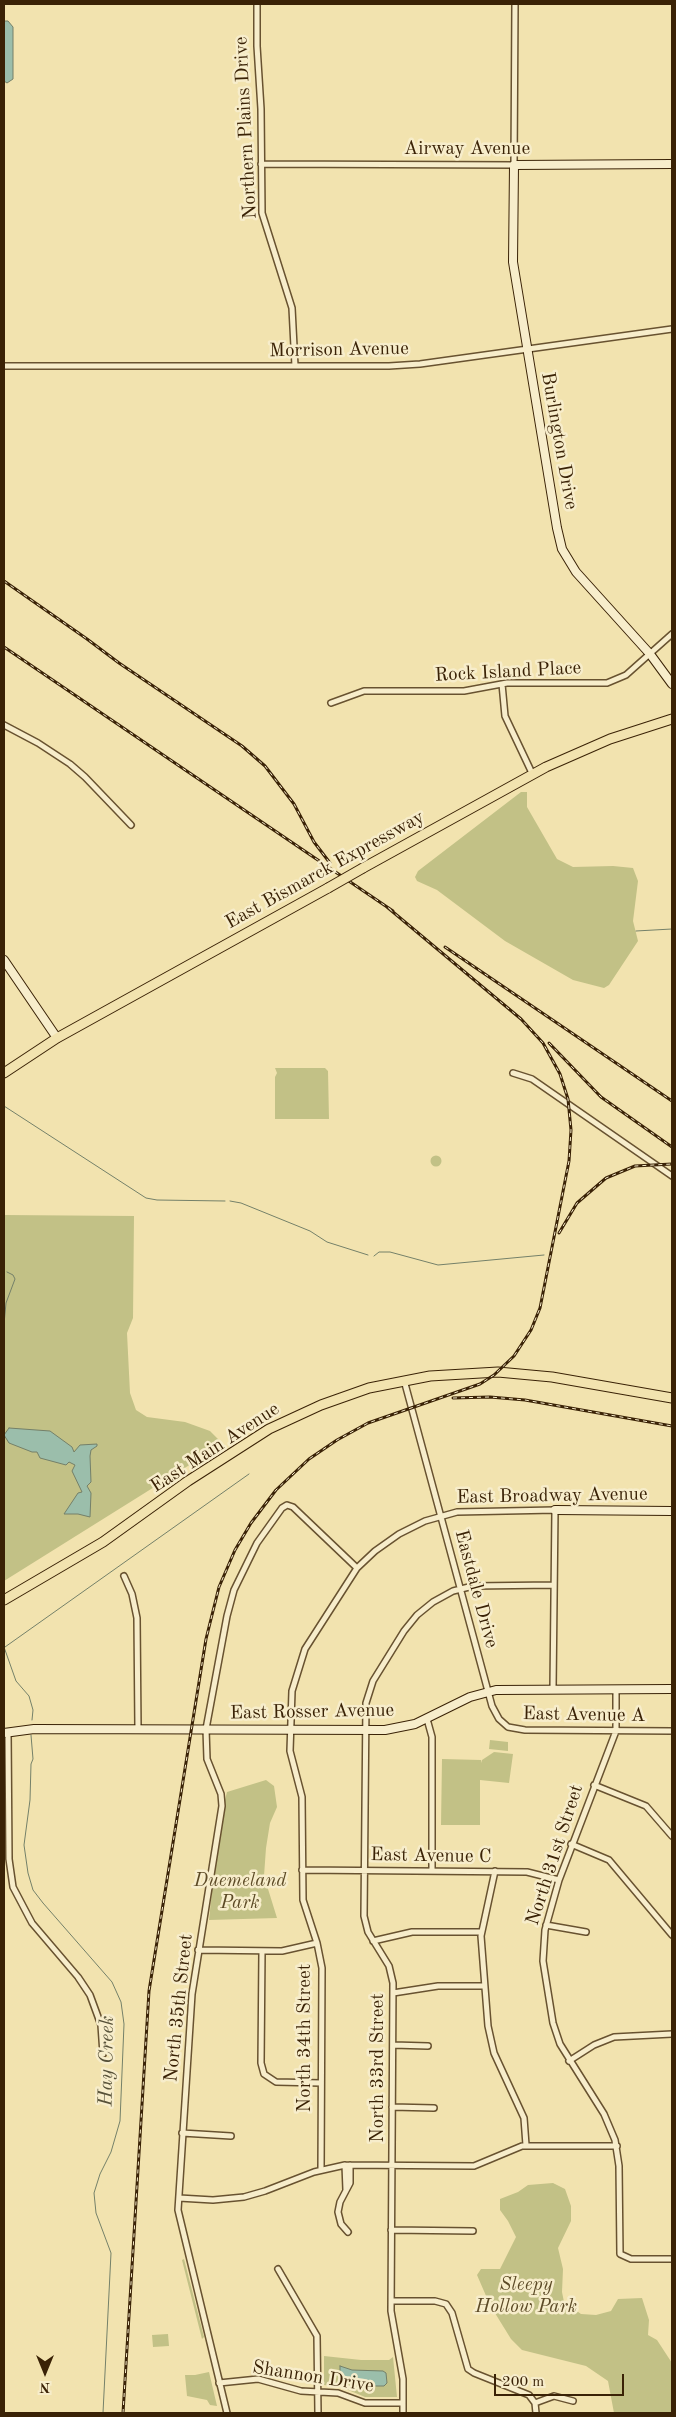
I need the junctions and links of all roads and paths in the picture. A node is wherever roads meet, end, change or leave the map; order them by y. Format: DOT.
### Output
graph roads {
  1 [pos="257,4"];
  2 [pos="515,4"];
  3 [pos="261,164"];
  4 [pos="672,164"];
  5 [pos="514,165"];
  6 [pos="672,329"];
  7 [pos="526,349"];
  8 [pos="4,366"];
  9 [pos="296,366"];
  10 [pos="672,634"];
  11 [pos="650,654"];
  12 [pos="502,684"];
  13 [pos="672,684"];
  14 [pos="331,703"];
  15 [pos="672,719"];
  16 [pos="4,726"];
  17 [pos="532,773"];
  18 [pos="131,825"];
  19 [pos="4,960"];
  20 [pos="57,1038"];
  21 [pos="4,1073"];
  22 [pos="514,1073"];
  23 [pos="672,1176"];
  24 [pos="404,1380"];
  25 [pos="672,1398"];
  26 [pos="554,1510"];
  27 [pos="672,1511"];
  28 [pos="441,1516"];
  29 [pos="357,1568"];
  30 [pos="124,1576"];
  31 [pos="554,1585"];
  32 [pos="461,1588"];
  33 [pos="4,1600"];
  34 [pos="553,1688"];
  35 [pos="616,1689"];
  36 [pos="672,1689"];
  37 [pos="488,1691"];
  38 [pos="427,1719"];
  39 [pos="138,1729"];
  40 [pos="206,1729"];
  41 [pos="290,1729"];
  42 [pos="365,1730"];
  43 [pos="616,1730"];
  44 [pos="671,1732"];
  45 [pos="6,1733"];
  46 [pos="594,1786"];
  47 [pos="672,1836"];
  48 [pos="572,1844"];
  49 [pos="302,1870"];
  50 [pos="364,1870"];
  51 [pos="432,1871"];
  52 [pos="495,1872"];
  53 [pos="559,1880"];
  54 [pos="546,1925"];
  55 [pos="671,1931"];
  56 [pos="481,1932"];
  57 [pos="586,1932"];
  58 [pos="373,1942"];
  59 [pos="317,1943"];
  60 [pos="198,1950"];
  61 [pos="262,1950"];
  62 [pos="484,1986"];
  63 [pos="393,1993"];
  64 [pos="672,2034"];
  65 [pos="393,2045"];
  66 [pos="428,2046"];
  67 [pos="103,2054"];
  68 [pos="569,2061"];
  69 [pos="321,2084"];
  70 [pos="392,2108"];
  71 [pos="434,2108"];
  72 [pos="182,2133"];
  73 [pos="231,2136"];
  74 [pos="526,2146"];
  75 [pos="617,2146"];
  76 [pos="348,2165"];
  77 [pos="392,2165"];
  78 [pos="321,2170"];
  79 [pos="179,2198"];
  80 [pos="391,2230"];
  81 [pos="473,2230"];
  82 [pos="348,2232"];
  83 [pos="672,2259"];
  84 [pos="278,2269"];
  85 [pos="391,2301"];
  86 [pos="219,2382"];
  87 [pos="318,2392"];
  88 [pos="573,2400"];
  89 [pos="403,2403"];
  90 [pos="535,2403"];
  91 [pos="227,2413"];
  92 [pos="318,2413"];
  93 [pos="403,2413"];
  94 [pos="536,2413"];
  1 -- 3 [label="street, Northern Plains Drive"];
  2 -- 5 [label="street"];
  3 -- 5 [label="street, Airway Avenue"];
  3 -- 9 [label="street, Northern Plains Drive"];
  4 -- 5 [label="street, Airway Avenue"];
  5 -- 7 [label="street, Burlington Drive"];
  6 -- 7 [label="street, Morrison Avenue"];
  7 -- 9 [label="street, Morrison Avenue"];
  7 -- 11 [label="street, Burlington Drive"];
  8 -- 9 [label="street, Morrison Avenue"];
  10 -- 11 [label="street, Rock Island Place"];
  11 -- 12 [label="street, Rock Island Place"];
  11 -- 13 [label="street, Burlington Drive"];
  12 -- 14 [label="street, Rock Island Place"];
  12 -- 17 [label="street"];
  15 -- 17 [label="main road, East Bismarck Expressway"];
  16 -- 18 [label="street"];
  17 -- 20 [label="main road, East Bismarck Expressway, bridge"];
  19 -- 20 [label="street"];
  20 -- 21 [label="main road, East Bismarck Expressway"];
  22 -- 23 [label="street"];
  24 -- 25 [label="main road, East Main Avenue"];
  24 -- 28 [label="street, Eastdale Drive"];
  24 -- 33 [label="main road, East Main Avenue"];
  26 -- 27 [label="street, East Broadway Avenue"];
  26 -- 28 [label="street, East Broadway Avenue"];
  26 -- 31 [label="street"];
  28 -- 29 [label="street, East Broadway Avenue"];
  28 -- 32 [label="street, Eastdale Drive"];
  29 -- 40 [label="street, North 35th Street"];
  29 -- 41 [label="street, East Broadway Avenue"];
  30 -- 39 [label="street"];
  31 -- 32 [label="street"];
  31 -- 34 [label="street"];
  32 -- 37 [label="street, Eastdale Drive"];
  32 -- 42 [label="street, North 33rd Street"];
  34 -- 35 [label="street, East Rosser Avenue"];
  34 -- 37 [label="street, East Rosser Avenue"];
  35 -- 36 [label="street, East Rosser Avenue"];
  35 -- 43 [label="street, North 31st Street"];
  37 -- 38 [label="street, East Rosser Avenue"];
  37 -- 43 [label="street, East Avenue A"];
  38 -- 42 [label="street, East Rosser Avenue"];
  38 -- 51 [label="street"];
  39 -- 40 [label="street, East Rosser Avenue"];
  39 -- 45 [label="street, East Rosser Avenue"];
  40 -- 41 [label="street, East Rosser Avenue"];
  40 -- 60 [label="street, North 35th Street"];
  41 -- 42 [label="street, East Rosser Avenue"];
  41 -- 49 [label="street, North 34th Street"];
  42 -- 50 [label="street, North 33rd Street"];
  43 -- 44 [label="street, East Avenue A"];
  43 -- 46 [label="street, North 31st Street"];
  45 -- 67 [label="street"];
  46 -- 47 [label="street"];
  46 -- 48 [label="street, North 31st Street"];
  48 -- 53 [label="street, North 31st Street"];
  48 -- 55 [label="street"];
  49 -- 50 [label="street, East Avenue C"];
  49 -- 59 [label="street, North 34th Street"];
  50 -- 51 [label="street, East Avenue C"];
  50 -- 58 [label="street, North 33rd Street"];
  51 -- 52 [label="street, East Avenue C"];
  52 -- 53 [label="street, East Avenue C"];
  52 -- 56 [label="street"];
  53 -- 54 [label="street, North 31st Street"];
  54 -- 57 [label="street"];
  54 -- 68 [label="street, North 31st Street"];
  56 -- 58 [label="street"];
  56 -- 62 [label="street"];
  58 -- 63 [label="street, North 33rd Street"];
  59 -- 61 [label="street"];
  59 -- 69 [label="street, North 34th Street"];
  60 -- 61 [label="street"];
  60 -- 72 [label="street, North 35th Street"];
  61 -- 69 [label="street"];
  62 -- 63 [label="street"];
  62 -- 74 [label="street"];
  63 -- 65 [label="street, North 33rd Street"];
  64 -- 68 [label="street"];
  65 -- 66 [label="street"];
  65 -- 70 [label="street, North 33rd Street"];
  68 -- 75 [label="street, North 31st Street"];
  69 -- 78 [label="street, North 34th Street"];
  70 -- 71 [label="street"];
  70 -- 77 [label="street, North 33rd Street"];
  72 -- 73 [label="street"];
  72 -- 79 [label="street, North 35th Street"];
  74 -- 75 [label="street"];
  74 -- 77 [label="street"];
  75 -- 83 [label="street, North 31st Street"];
  76 -- 77 [label="street"];
  76 -- 78 [label="street"];
  76 -- 82 [label="street"];
  77 -- 80 [label="street, North 33rd Street"];
  78 -- 79 [label="street"];
  79 -- 86 [label="street, North 35th Street"];
  80 -- 81 [label="street"];
  80 -- 85 [label="street, North 33rd Street"];
  84 -- 87 [label="street"];
  85 -- 89 [label="street, North 33rd Street"];
  85 -- 90 [label="street"];
  86 -- 87 [label="street, Shannon Drive"];
  86 -- 91 [label="street, North 35th Street"];
  87 -- 89 [label="street, Shannon Drive"];
  87 -- 92 [label="street"];
  88 -- 90 [label="street"];
  89 -- 93 [label="street, North 33rd Street"];
  90 -- 94 [label="street"];
}
